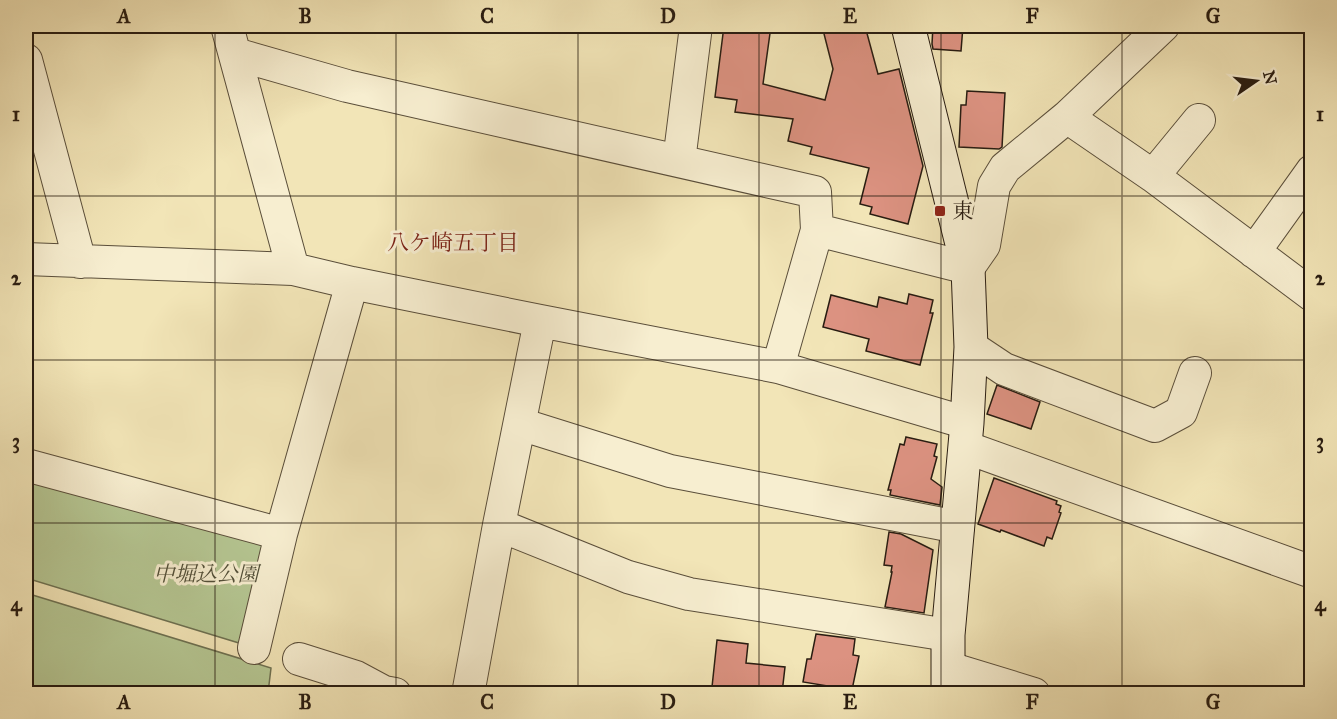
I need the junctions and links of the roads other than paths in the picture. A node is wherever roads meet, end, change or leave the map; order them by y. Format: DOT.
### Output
graph roads {
  1 [pos="696,26"];
  2 [pos="908,26"];
  3 [pos="1163,26"];
  4 [pos="231,40"];
  5 [pos="26,60"];
  6 [pos="1067,117"];
  7 [pos="1199,120"];
  8 [pos="679,161"];
  9 [pos="1311,171"];
  10 [pos="1153,176"];
  11 [pos="817,230"];
  12 [pos="1254,252"];
  13 [pos="26,259"];
  14 [pos="80,262"];
  15 [pos="968,268"];
  16 [pos="293,269"];
  17 [pos="352,283"];
  18 [pos="1311,295"];
  19 [pos="540,321"];
  20 [pos="971,347"];
  21 [pos="778,367"];
  22 [pos="1195,373"];
  23 [pos="520,424"];
  24 [pos="966,435"];
  25 [pos="26,465"];
  26 [pos="499,525"];
  27 [pos="958,527"];
  28 [pos="281,534"];
  29 [pos="1311,572"];
  30 [pos="948,635"];
  31 [pos="254,648"];
  32 [pos="299,659"];
  33 [pos="948,681"];
  34 [pos="395,693"];
  35 [pos="468,693"];
  36 [pos="1034,693"];
  1 -- 8 [label="street"];
  2 -- 15 [label="street"];
  3 -- 6 [label="street"];
  4 -- 8 [label="street"];
  4 -- 16 [label="street"];
  5 -- 14 [label="street"];
  6 -- 10 [label="street"];
  6 -- 15 [label="street"];
  7 -- 10 [label="street"];
  8 -- 11 [label="street"];
  9 -- 12 [label="street"];
  10 -- 12 [label="street"];
  11 -- 15 [label="street"];
  11 -- 21 [label="street"];
  12 -- 18 [label="street"];
  13 -- 14 [label="street"];
  14 -- 16 [label="street"];
  15 -- 20 [label="street"];
  16 -- 17 [label="street"];
  17 -- 19 [label="street"];
  17 -- 28 [label="street"];
  19 -- 21 [label="street"];
  19 -- 23 [label="street"];
  20 -- 22 [label="street"];
  20 -- 24 [label="street"];
  21 -- 24 [label="street"];
  23 -- 26 [label="street"];
  23 -- 27 [label="street"];
  24 -- 27 [label="street"];
  24 -- 29 [label="street"];
  25 -- 28 [label="street"];
  26 -- 30 [label="street"];
  26 -- 35 [label="street"];
  27 -- 30 [label="street"];
  28 -- 31 [label="street"];
  30 -- 33 [label="street"];
  32 -- 34 [label="street"];
  33 -- 36 [label="street"];
}
